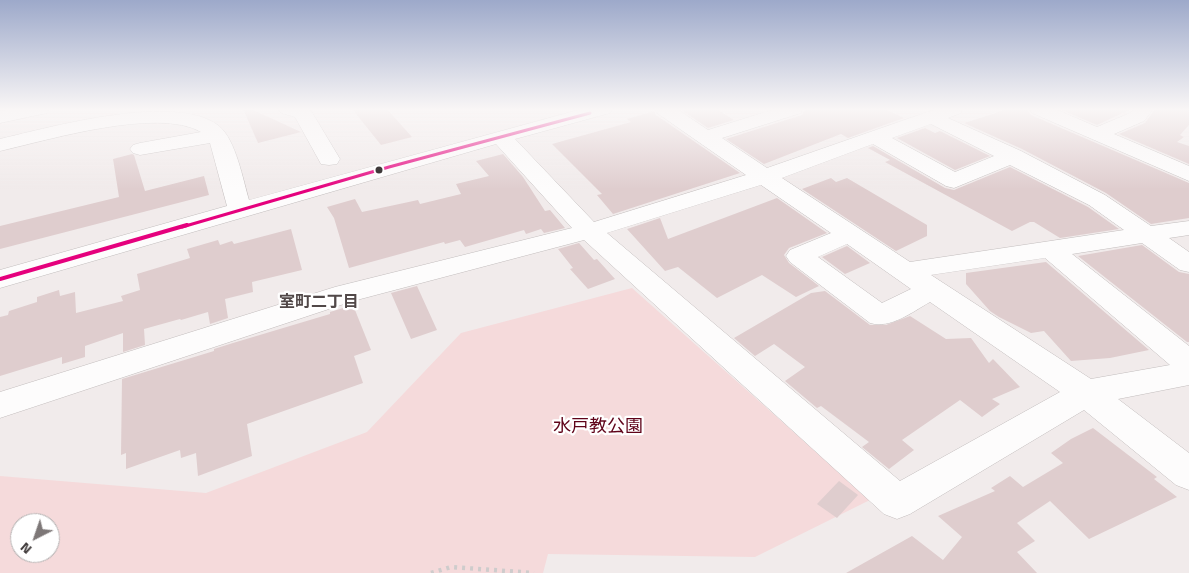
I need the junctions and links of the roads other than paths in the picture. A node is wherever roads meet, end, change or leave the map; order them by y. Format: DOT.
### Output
graph roads {
  1 [pos="28,136"];
  2 [pos="38,136"];
  3 [pos="216,136"];
  4 [pos="316,136"];
  5 [pos="506,136"];
  6 [pos="706,136"];
  7 [pos="879,136"];
  8 [pos="980,136"];
  9 [pos="1101,136"];
  10 [pos="501,137"];
  11 [pos="875,137"];
  12 [pos="27,139"];
  13 [pos="0,145"];
  14 [pos="140,149"];
  15 [pos="1013,156"];
  16 [pos="329,159"];
  17 [pos="1189,174"];
  18 [pos="766,176"];
  19 [pos="240,210"];
  20 [pos="1189,228"];
  21 [pos="589,231"];
  22 [pos="850,234"];
  23 [pos="1145,234"];
  24 [pos="1049,248"];
  25 [pos="1189,264"];
  26 [pos="905,271"];
  27 [pos="0,279"];
  28 [pos="933,289"];
  29 [pos="1189,363"];
  30 [pos="1189,373"];
  31 [pos="1086,393"];
  32 [pos="0,405"];
  33 [pos="1189,474"];
  1 -- 12 [label="street"];
  2 -- 12 [label="street"];
  3 -- 14 [label="street"];
  3 -- 19 [label="street"];
  4 -- 16 [label="street"];
  5 -- 10 [label="street"];
  6 -- 18 [label="street"];
  7 -- 11 [label="street"];
  8 -- 15 [label="street"];
  9 -- 17 [label="street"];
  10 -- 19 [label="street"];
  10 -- 21 [label="street"];
  11 -- 15 [label="street"];
  11 -- 18 [label="street"];
  12 -- 13 [label="street"];
  15 -- 23 [label="street"];
  18 -- 21 [label="street"];
  18 -- 22 [label="street"];
  19 -- 27 [label="street"];
  20 -- 23 [label="street"];
  21 -- 31 [label="street"];
  21 -- 32 [label="street"];
  22 -- 26 [label="street"];
  22 -- 28 [label="street"];
  23 -- 24 [label="street"];
  23 -- 25 [label="street"];
  24 -- 26 [label="street"];
  24 -- 29 [label="street"];
  26 -- 28 [label="street"];
  28 -- 31 [label="street"];
  30 -- 31 [label="street"];
  31 -- 33 [label="street"];
}
